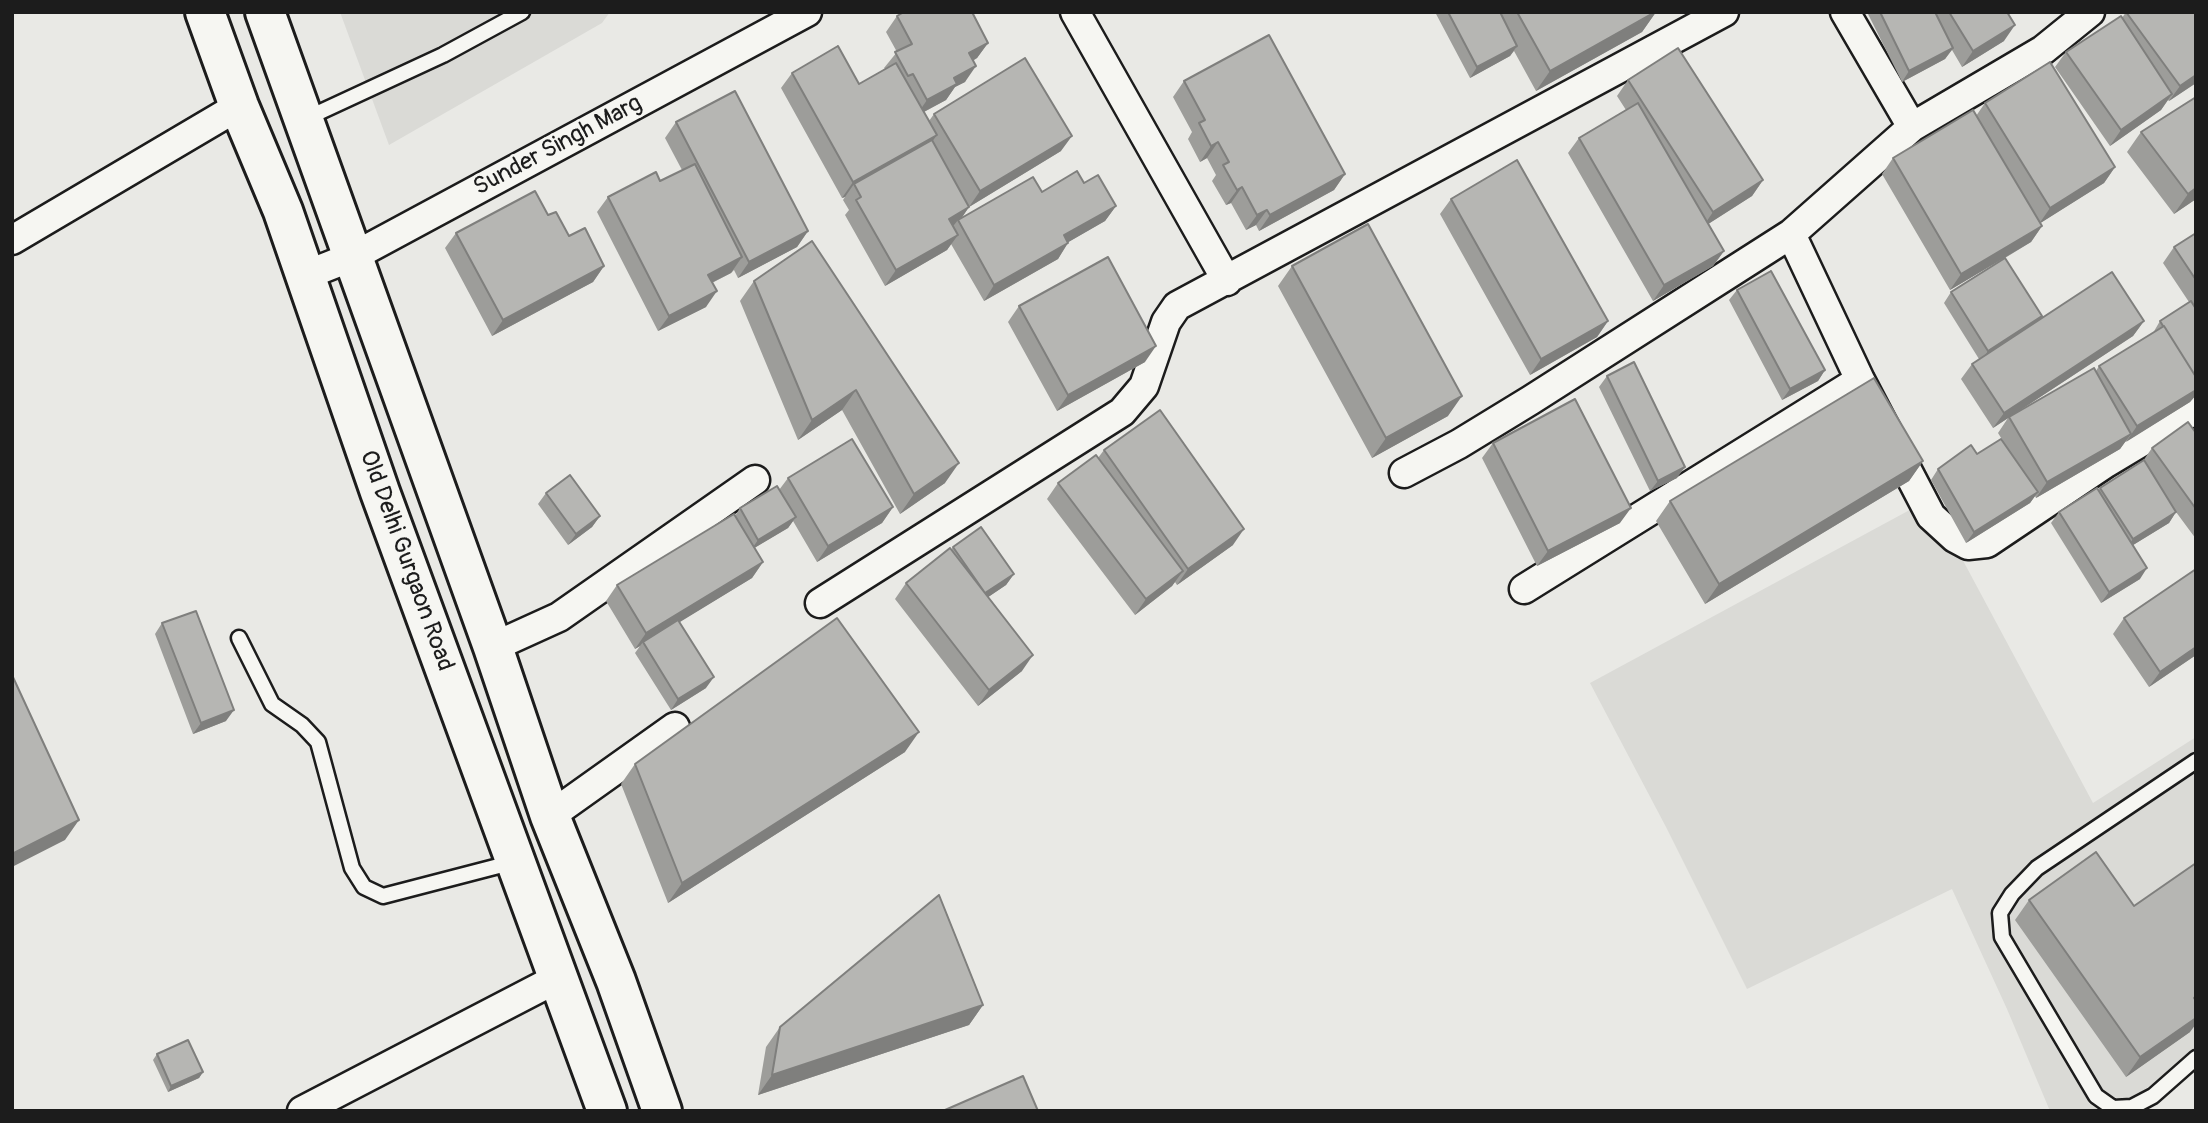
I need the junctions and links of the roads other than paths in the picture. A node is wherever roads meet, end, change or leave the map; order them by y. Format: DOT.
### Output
graph roads {
  1 [pos="205,12"];
  2 [pos="265,12"];
  3 [pos="522,12"];
  4 [pos="807,12"];
  5 [pos="1075,12"];
  6 [pos="1724,12"];
  7 [pos="1845,12"];
  8 [pos="2090,12"];
  9 [pos="239,106"];
  10 [pos="304,119"];
  11 [pos="1912,127"];
  12 [pos="1791,234"];
  13 [pos="12,240"];
  14 [pos="354,256"];
  15 [pos="306,275"];
  16 [pos="1227,281"];
  17 [pos="1860,380"];
  18 [pos="2196,409"];
  19 [pos="1404,473"];
  20 [pos="755,480"];
  21 [pos="1524,589"];
  22 [pos="820,603"];
  23 [pos="239,638"];
  24 [pos="493,647"];
  25 [pos="675,727"];
  26 [pos="2196,761"];
  27 [pos="550,816"];
  28 [pos="515,862"];
  29 [pos="558,978"];
  30 [pos="2196,1058"];
  31 [pos="302,1111"];
  32 [pos="607,1111"];
  33 [pos="662,1111"];
  1 -- 9 [label="main road, Old Delhi Gurgaon Road"];
  2 -- 10 [label="main road"];
  3 -- 10 [label="lane"];
  4 -- 14 [label="street, Sunder Singh Marg"];
  5 -- 16 [label="street"];
  6 -- 16 [label="street"];
  7 -- 11 [label="street"];
  8 -- 11 [label="street"];
  9 -- 13 [label="street"];
  9 -- 15 [label="main road, Old Delhi Gurgaon Road"];
  10 -- 14 [label="main road"];
  11 -- 12 [label="street"];
  12 -- 17 [label="street"];
  12 -- 19 [label="street"];
  14 -- 15 [label="street, Sunder Singh Marg"];
  14 -- 24 [label="main road"];
  15 -- 28 [label="main road, Old Delhi Gurgaon Road"];
  16 -- 22 [label="street"];
  17 -- 18 [label="street"];
  17 -- 21 [label="street"];
  20 -- 24 [label="street"];
  23 -- 28 [label="lane"];
  24 -- 27 [label="main road"];
  25 -- 27 [label="street"];
  26 -- 30 [label="lane"];
  27 -- 33 [label="main road"];
  28 -- 29 [label="main road, Old Delhi Gurgaon Road"];
  29 -- 31 [label="street"];
  29 -- 32 [label="main road, Old Delhi Gurgaon Road"];
}
